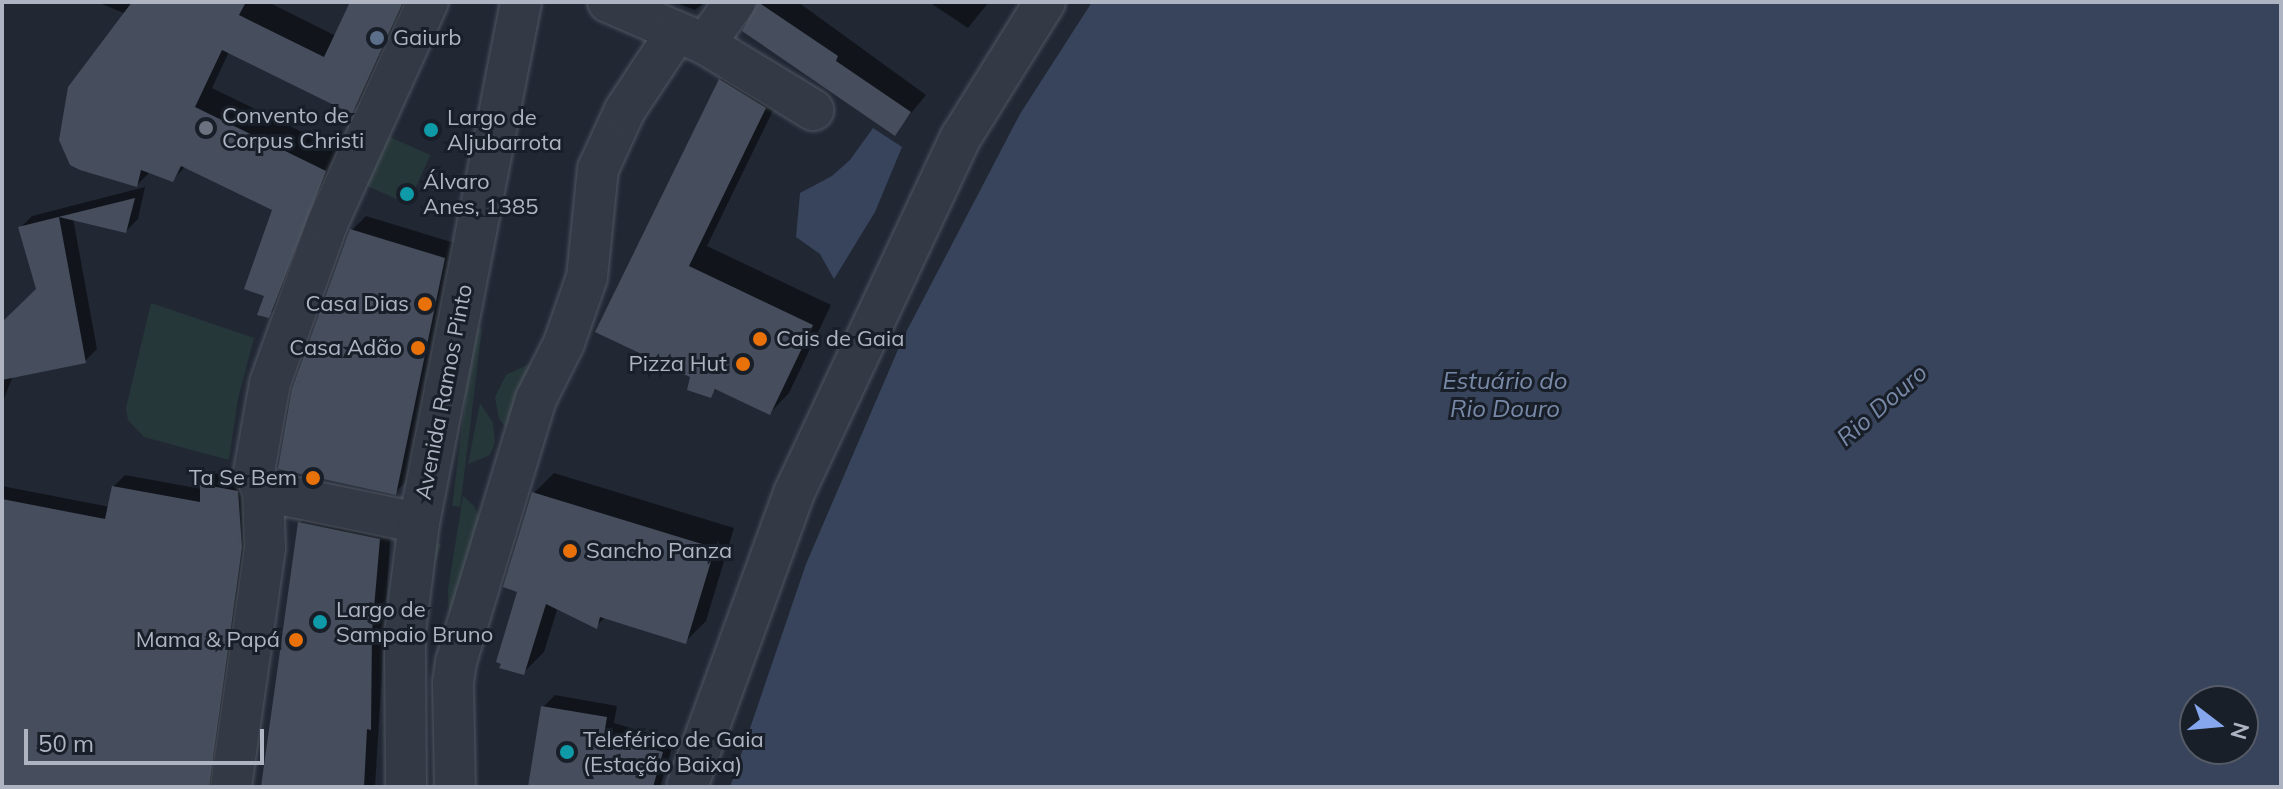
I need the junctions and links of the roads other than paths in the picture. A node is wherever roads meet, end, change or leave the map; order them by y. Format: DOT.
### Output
graph roads {
  1 [pos="428,2"];
  2 [pos="521,2"];
  3 [pos="608,2"];
  4 [pos="735,2"];
  5 [pos="1045,2"];
  6 [pos="691,39"];
  7 [pos="813,110"];
  8 [pos="263,491"];
  9 [pos="419,523"];
  10 [pos="231,787"];
  11 [pos="406,787"];
  12 [pos="455,787"];
  13 [pos="687,787"];
  1 -- 8 [label="street"];
  2 -- 9 [label="street, Avenida Ramos Pinto"];
  3 -- 6 [label="street"];
  4 -- 6 [label="street"];
  5 -- 13 [label="street"];
  6 -- 7 [label="street"];
  6 -- 12 [label="street"];
  8 -- 9 [label="street"];
  8 -- 10 [label="street"];
  9 -- 11 [label="street, Avenida Ramos Pinto"];
}
